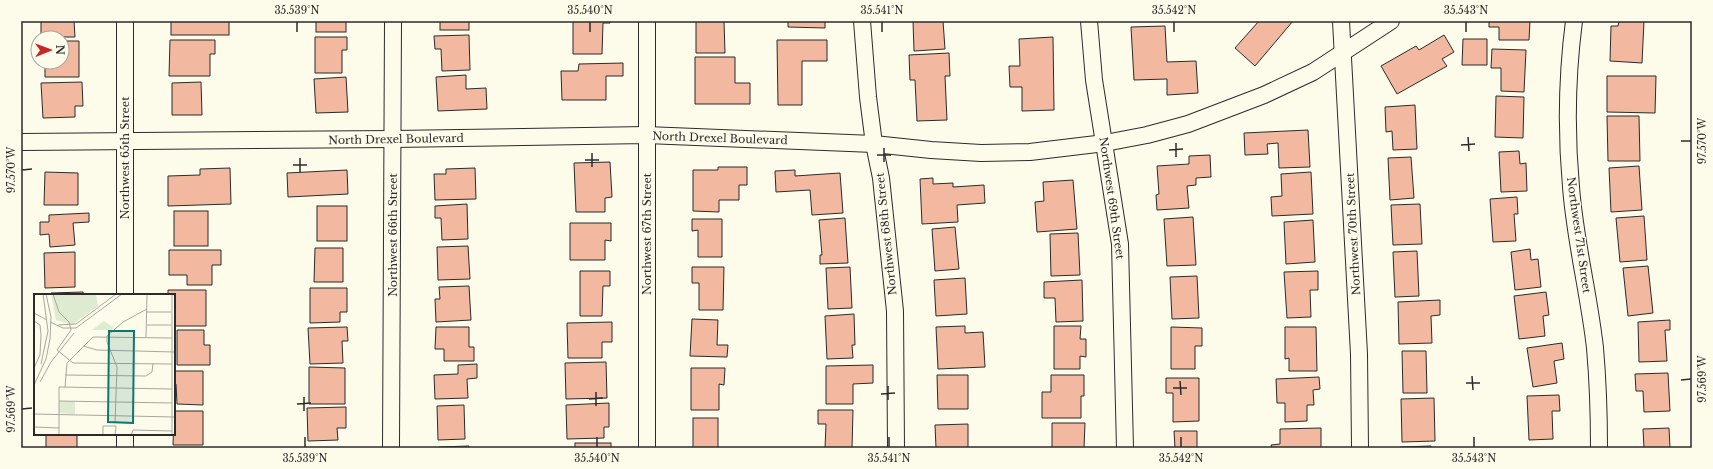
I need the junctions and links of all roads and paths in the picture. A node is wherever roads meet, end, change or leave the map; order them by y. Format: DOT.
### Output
graph roads {
  1 [pos="126,21"];
  2 [pos="393,21"];
  3 [pos="648,21"];
  4 [pos="862,21"];
  5 [pos="1089,21"];
  6 [pos="1341,21"];
  7 [pos="1391,21"];
  8 [pos="1574,21"];
  9 [pos="1343,54"];
  10 [pos="646,135"];
  11 [pos="393,139"];
  12 [pos="126,141"];
  13 [pos="21,142"];
  14 [pos="1105,143"];
  15 [pos="874,144"];
  16 [pos="125,294"];
  17 [pos="125,435"];
  18 [pos="125,448"];
  19 [pos="392,448"];
  20 [pos="647,448"];
  21 [pos="896,448"];
  22 [pos="1125,448"];
  23 [pos="1360,448"];
  24 [pos="1599,448"];
  1 -- 12 [label="street, Northwest 65th Street"];
  2 -- 11 [label="street, Northwest 66th Street"];
  3 -- 10 [label="street, Northwest 67th Street"];
  4 -- 15 [label="street, Northwest 68th Street"];
  5 -- 14 [label="street, Northwest 69th Street"];
  6 -- 9 [label="street, Northwest 70th Street"];
  7 -- 9 [label="street, North Drexel Boulevard"];
  8 -- 24 [label="street, Northwest 71st Street"];
  9 -- 14 [label="street, North Drexel Boulevard"];
  9 -- 23 [label="street, Northwest 70th Street"];
  10 -- 11 [label="street, North Drexel Boulevard"];
  10 -- 15 [label="street, North Drexel Boulevard"];
  10 -- 20 [label="street, Northwest 67th Street"];
  11 -- 12 [label="street, North Drexel Boulevard"];
  11 -- 19 [label="street, Northwest 66th Street"];
  12 -- 13 [label="street, North Drexel Boulevard"];
  12 -- 16 [label="street, Northwest 65th Street"];
  14 -- 15 [label="street, North Drexel Boulevard"];
  14 -- 22 [label="street, Northwest 69th Street"];
  15 -- 21 [label="street, Northwest 68th Street"];
  17 -- 18 [label="street"];
}
